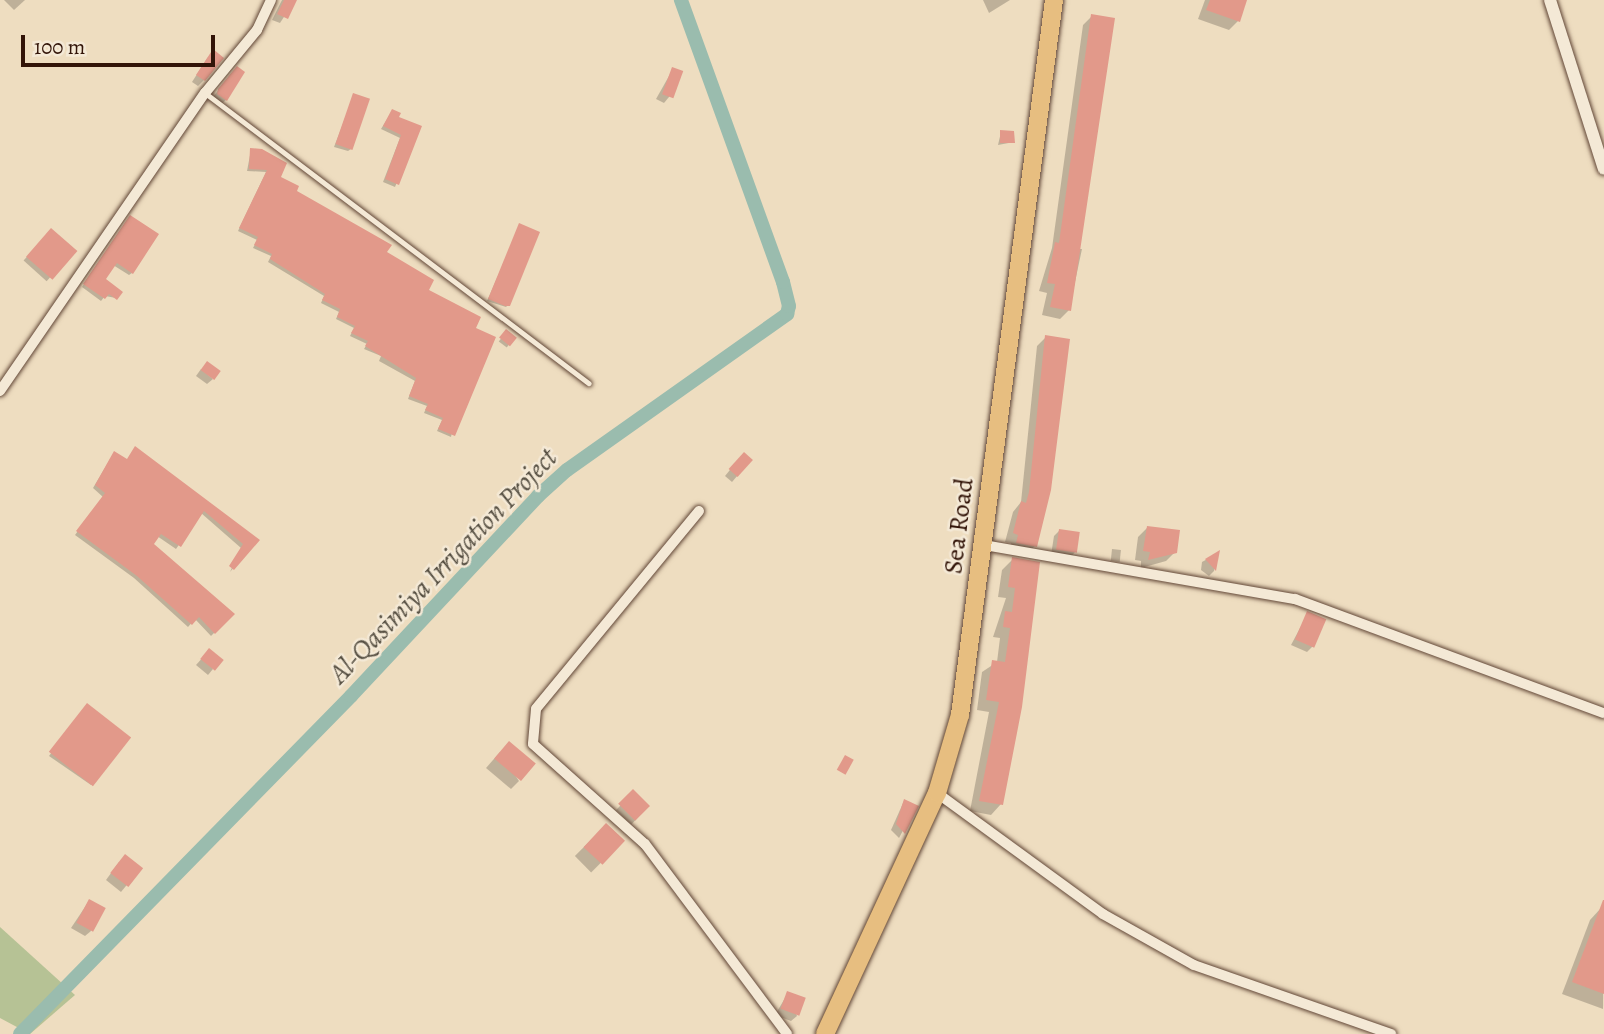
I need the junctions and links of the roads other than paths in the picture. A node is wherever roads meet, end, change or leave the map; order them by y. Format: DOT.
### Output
graph roads {
  1 [pos="271,0"];
  2 [pos="1054,0"];
  3 [pos="1550,0"];
  4 [pos="205,93"];
  5 [pos="1604,169"];
  6 [pos="589,383"];
  7 [pos="0,391"];
  8 [pos="699,511"];
  9 [pos="984,545"];
  10 [pos="1604,713"];
  11 [pos="937,793"];
  12 [pos="788,1034"];
  13 [pos="825,1034"];
  14 [pos="1391,1034"];
  1 -- 4 [label="street"];
  2 -- 9 [label="highway, Sea Road"];
  3 -- 5 [label="street"];
  4 -- 6 [label="lane"];
  4 -- 7 [label="street"];
  8 -- 12 [label="street"];
  9 -- 10 [label="street"];
  9 -- 11 [label="highway, Sea Road"];
  11 -- 13 [label="highway, Sea Road"];
  11 -- 14 [label="street"];
}
